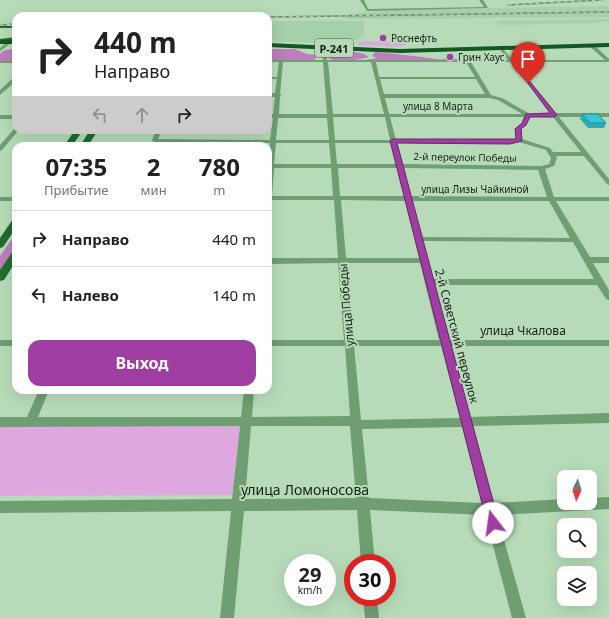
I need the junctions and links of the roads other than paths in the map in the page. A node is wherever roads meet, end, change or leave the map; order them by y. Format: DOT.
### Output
graph roads {
  1 [pos="362,0"];
  2 [pos="481,0"];
  3 [pos="0,27"];
  4 [pos="12,27"];
  5 [pos="609,43"];
  6 [pos="272,44"];
  7 [pos="272,44"];
  8 [pos="591,45"];
  9 [pos="324,47"];
  10 [pos="500,47"];
  11 [pos="272,60"];
  12 [pos="281,60"];
  13 [pos="325,60"];
  14 [pos="467,60"];
  15 [pos="373,61"];
  16 [pos="511,61"];
  17 [pos="609,61"];
  18 [pos="0,62"];
  19 [pos="12,62"];
  20 [pos="272,78"];
  21 [pos="280,78"];
  22 [pos="378,78"];
  23 [pos="478,78"];
  24 [pos="12,82"];
  25 [pos="0,93"];
  26 [pos="272,95"];
  27 [pos="278,95"];
  28 [pos="382,96"];
  29 [pos="489,96"];
  30 [pos="387,115"];
  31 [pos="528,115"];
  32 [pos="554,115"];
  33 [pos="272,116"];
  34 [pos="277,116"];
  35 [pos="331,116"];
  36 [pos="609,116"];
  37 [pos="0,117"];
  38 [pos="12,117"];
  39 [pos="13,134"];
  40 [pos="519,140"];
  41 [pos="273,141"];
  42 [pos="332,141"];
  43 [pos="393,141"];
  44 [pos="234,142"];
  45 [pos="0,149"];
  46 [pos="272,149"];
  47 [pos="551,154"];
  48 [pos="585,154"];
  49 [pos="334,165"];
  50 [pos="272,166"];
  51 [pos="399,166"];
  52 [pos="541,168"];
  53 [pos="609,184"];
  54 [pos="272,198"];
  55 [pos="337,198"];
  56 [pos="408,198"];
  57 [pos="0,199"];
  58 [pos="12,199"];
  59 [pos="551,199"];
  60 [pos="609,199"];
  61 [pos="12,227"];
  62 [pos="418,239"];
  63 [pos="575,240"];
  64 [pos="0,245"];
  65 [pos="342,260"];
  66 [pos="424,260"];
  67 [pos="587,260"];
  68 [pos="609,260"];
  69 [pos="12,261"];
  70 [pos="272,261"];
  71 [pos="0,278"];
  72 [pos="429,282"];
  73 [pos="600,282"];
  74 [pos="609,297"];
  75 [pos="0,343"];
  76 [pos="12,343"];
  77 [pos="272,343"];
  78 [pos="349,343"];
  79 [pos="445,343"];
  80 [pos="609,343"];
  81 [pos="42,394"];
  82 [pos="249,394"];
  83 [pos="609,418"];
  84 [pos="0,422"];
  85 [pos="30,422"];
  86 [pos="246,422"];
  87 [pos="355,423"];
  88 [pos="466,423"];
  89 [pos="609,503"];
  90 [pos="238,504"];
  91 [pos="364,504"];
  92 [pos="0,507"];
  93 [pos="489,509"];
  94 [pos="367,554"];
  95 [pos="371,606"];
  96 [pos="227,618"];
  97 [pos="372,618"];
  98 [pos="519,618"];
  1 -- 2 [label="street"];
  3 -- 4 [label="main road"];
  5 -- 8 [label="highway, Р-241"];
  5 -- 10 [label="highway, Р-241"];
  6 -- 10 [label="highway, Р-241"];
  7 -- 9 [label="highway, Р-241"];
  8 -- 10 [label="highway, Р-241"];
  8 -- 17 [label="street"];
  9 -- 10 [label="highway, Р-241"];
  9 -- 13 [label="street, улица Победы"];
  10 -- 16 [label="street"];
  11 -- 12 [label="street"];
  12 -- 13 [label="street"];
  12 -- 21 [label="street"];
  13 -- 15 [label="street"];
  13 -- 35 [label="street, улица Победы"];
  14 -- 15 [label="street"];
  14 -- 16 [label="street"];
  14 -- 23 [label="street"];
  15 -- 22 [label="street, 2-й Советский переулок"];
  16 -- 17 [label="street"];
  16 -- 32 [label="street"];
  18 -- 19 [label="street"];
  20 -- 21 [label="street"];
  21 -- 27 [label="street"];
  22 -- 23 [label="street"];
  22 -- 28 [label="street, 2-й Советский переулок"];
  23 -- 29 [label="street"];
  24 -- 25 [label="street"];
  26 -- 27 [label="street"];
  27 -- 34 [label="street"];
  28 -- 29 [label="street"];
  28 -- 30 [label="street, 2-й Советский переулок"];
  29 -- 31 [label="street"];
  30 -- 31 [label="street, улица 8 Марта"];
  30 -- 35 [label="street, улица 8 Марта"];
  30 -- 43 [label="street, 2-й Советский переулок"];
  31 -- 32 [label="street, улица 8 Марта"];
  31 -- 40 [label="street"];
  32 -- 36 [label="street, улица 8 Марта"];
  32 -- 48 [label="street"];
  33 -- 34 [label="street, улица 8 Марта"];
  34 -- 35 [label="street, улица 8 Марта"];
  34 -- 41 [label="street"];
  35 -- 42 [label="street, улица Победы"];
  37 -- 38 [label="street"];
  39 -- 45 [label="street"];
  40 -- 43 [label="street"];
  40 -- 47 [label="street"];
  41 -- 42 [label="street"];
  41 -- 44 [label="street"];
  41 -- 46 [label="street"];
  42 -- 43 [label="street"];
  42 -- 49 [label="street, улица Победы"];
  43 -- 51 [label="street, 2-й Советский переулок"];
  47 -- 48 [label="street"];
  47 -- 52 [label="street"];
  48 -- 53 [label="street"];
  49 -- 50 [label="street, 2-й переулок Победы"];
  49 -- 51 [label="street, 2-й переулок Победы"];
  49 -- 55 [label="street, улица Победы"];
  51 -- 52 [label="street, 2-й переулок Победы"];
  51 -- 56 [label="street, 2-й Советский переулок"];
  52 -- 59 [label="street"];
  54 -- 55 [label="street, улица Лизы Чайкиной"];
  55 -- 56 [label="street, улица Лизы Чайкиной"];
  55 -- 65 [label="street, улица Победы"];
  56 -- 59 [label="street, улица Лизы Чайкиной"];
  56 -- 62 [label="street, 2-й Советский переулок"];
  57 -- 58 [label="street"];
  59 -- 60 [label="street, улица Лизы Чайкиной"];
  59 -- 63 [label="street"];
  61 -- 64 [label="main road"];
  62 -- 63 [label="street"];
  62 -- 66 [label="street, 2-й Советский переулок"];
  63 -- 67 [label="street"];
  65 -- 66 [label="street"];
  65 -- 70 [label="street"];
  65 -- 78 [label="street, улица Победы"];
  66 -- 72 [label="street, 2-й Советский переулок"];
  67 -- 68 [label="street"];
  67 -- 73 [label="street"];
  69 -- 71 [label="main road"];
  72 -- 73 [label="street"];
  72 -- 79 [label="street, 2-й Советский переулок"];
  73 -- 74 [label="street"];
  75 -- 76 [label="street"];
  77 -- 78 [label="street, улица Чкалова"];
  78 -- 79 [label="street, улица Чкалова"];
  78 -- 87 [label="street, улица Победы"];
  79 -- 80 [label="street, улица Чкалова"];
  79 -- 88 [label="street, 2-й Советский переулок"];
  81 -- 85 [label="street"];
  82 -- 86 [label="street"];
  83 -- 88 [label="street"];
  84 -- 85 [label="street"];
  85 -- 86 [label="street"];
  86 -- 87 [label="street"];
  86 -- 90 [label="street"];
  87 -- 88 [label="street"];
  87 -- 91 [label="street, улица Победы"];
  88 -- 93 [label="street, 2-й Советский переулок"];
  89 -- 93 [label="street, улица Ломоносова"];
  90 -- 91 [label="street, улица Ломоносова"];
  90 -- 92 [label="street, улица Ломоносова"];
  90 -- 96 [label="street"];
  91 -- 93 [label="street, улица Ломоносова"];
  91 -- 94 [label="street, улица Победы"];
  93 -- 98 [label="street, 2-й Советский переулок"];
  95 -- 97 [label="street"];
}
